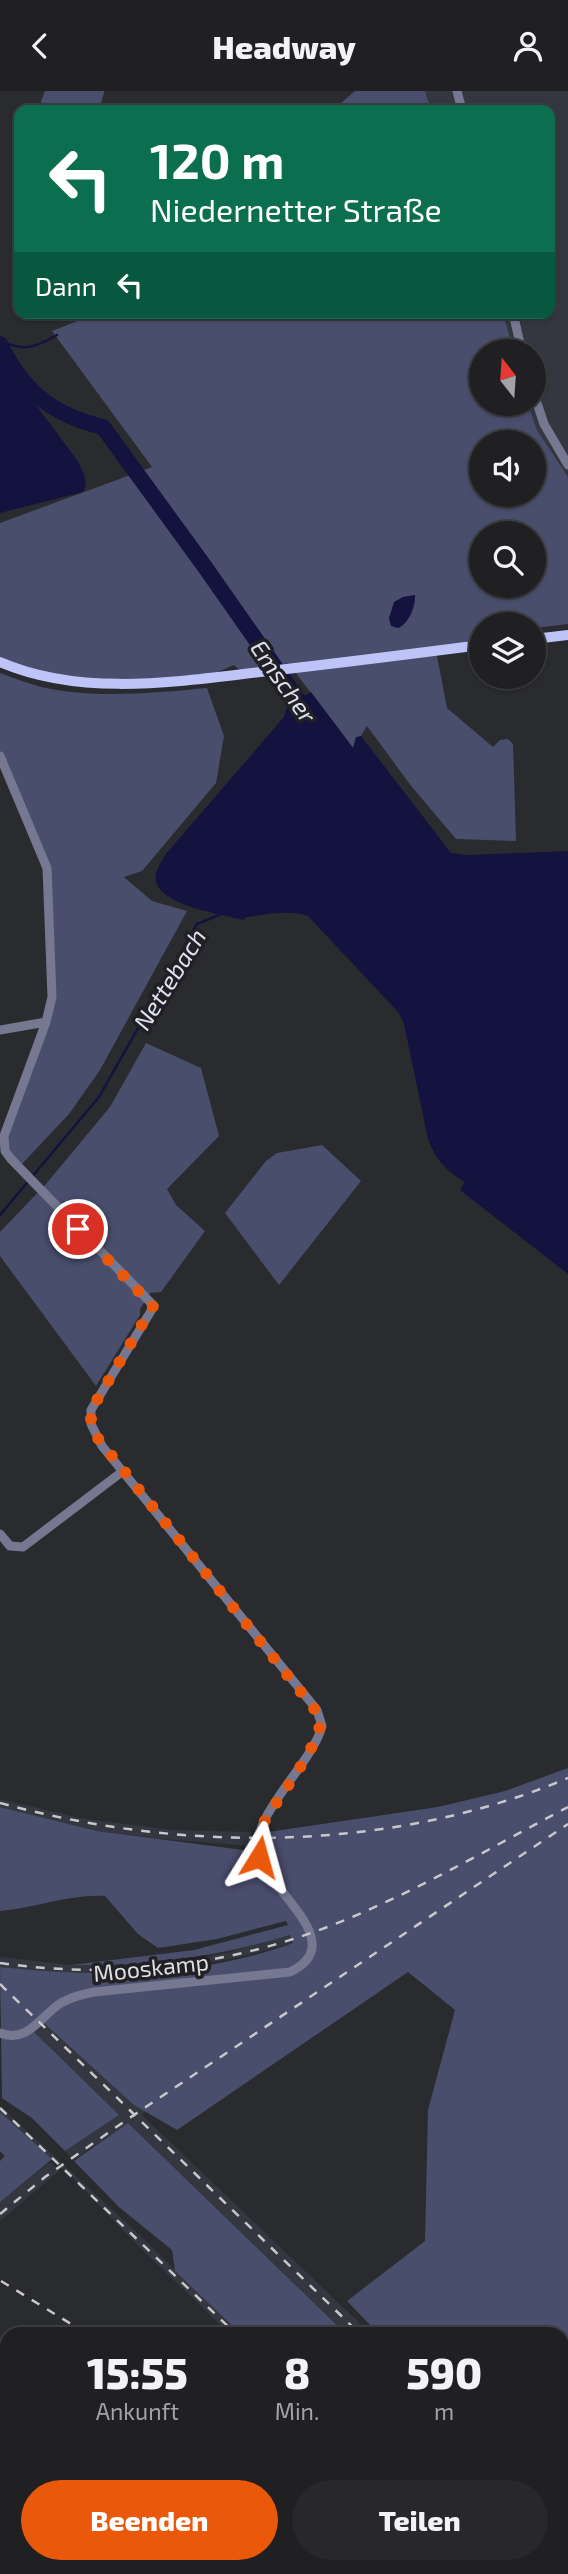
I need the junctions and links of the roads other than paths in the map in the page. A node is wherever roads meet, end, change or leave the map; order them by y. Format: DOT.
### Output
graph roads {
  1 [pos="514,319"];
  2 [pos="519,339"];
  3 [pos="542,417"];
  4 [pos="568,465"];
  5 [pos="568,635"];
  6 [pos="546,638"];
  7 [pos="469,647"];
  8 [pos="0,662"];
  9 [pos="0,756"];
  10 [pos="46,1022"];
  11 [pos="0,1030"];
  12 [pos="123,1471"];
  13 [pos="0,1534"];
  14 [pos="0,2033"];
  1 -- 2 [label="street"];
  3 -- 4 [label="street"];
  5 -- 6 [label="main road"];
  7 -- 8 [label="main road"];
  9 -- 10 [label="street"];
  10 -- 11 [label="street"];
  10 -- 12 [label="street"];
  12 -- 13 [label="street"];
  12 -- 14 [label="street, Mooskamp"];
}
